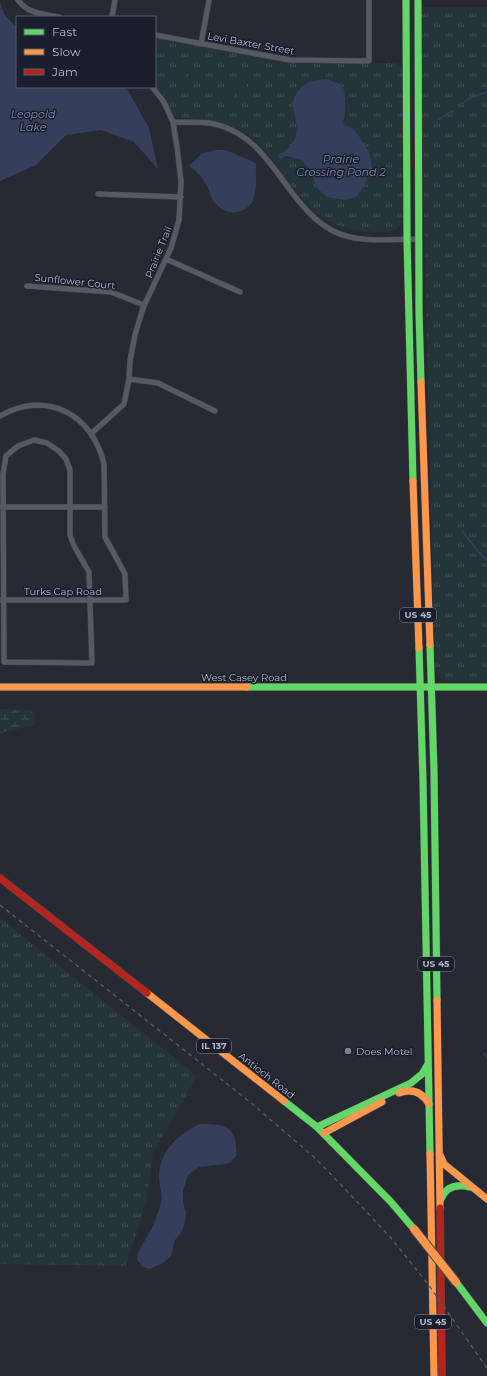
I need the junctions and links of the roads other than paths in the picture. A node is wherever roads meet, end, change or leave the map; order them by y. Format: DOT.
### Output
graph roads {
  1 [pos="18,0"];
  2 [pos="115,0"];
  3 [pos="209,0"];
  4 [pos="369,0"];
  5 [pos="406,0"];
  6 [pos="418,0"];
  7 [pos="54,16"];
  8 [pos="112,16"];
  9 [pos="156,35"];
  10 [pos="201,44"];
  11 [pos="153,88"];
  12 [pos="173,122"];
  13 [pos="98,194"];
  14 [pos="181,197"];
  15 [pos="407,239"];
  16 [pos="418,239"];
  17 [pos="166,259"];
  18 [pos="26,286"];
  19 [pos="240,292"];
  20 [pos="144,305"];
  21 [pos="129,379"];
  22 [pos="215,411"];
  23 [pos="0,416"];
  24 [pos="92,433"];
  25 [pos="1,507"];
  26 [pos="70,507"];
  27 [pos="105,507"];
  28 [pos="1,600"];
  29 [pos="90,600"];
  30 [pos="0,687"];
  31 [pos="431,687"];
  32 [pos="487,687"];
  33 [pos="420,688"];
  34 [pos="0,878"];
  35 [pos="428,1064"];
  36 [pos="429,1105"];
  37 [pos="321,1130"];
  38 [pos="439,1153"];
  39 [pos="472,1187"];
  40 [pos="487,1199"];
  41 [pos="440,1203"];
  42 [pos="487,1322"];
  43 [pos="434,1376"];
  44 [pos="442,1376"];
  1 -- 7 [label="street"];
  2 -- 8 [label="street"];
  3 -- 10 [label="street"];
  4 -- 10 [label="street, Levi Baxter Street"];
  5 -- 15 [label="main road, US 45"];
  6 -- 16 [label="main road, US 45"];
  9 -- 10 [label="street, Levi Baxter Street"];
  11 -- 12 [label="street, Prairie Trail"];
  12 -- 14 [label="street, Prairie Trail"];
  12 -- 15 [label="street"];
  13 -- 14 [label="street"];
  14 -- 17 [label="street, Prairie Trail"];
  15 -- 16 [label="street"];
  15 -- 33 [label="main road, US 45"];
  16 -- 31 [label="main road, US 45"];
  17 -- 19 [label="street"];
  17 -- 20 [label="street, Prairie Trail"];
  18 -- 20 [label="street, Sunflower Court"];
  20 -- 21 [label="street, Prairie Trail"];
  21 -- 22 [label="street"];
  21 -- 24 [label="street, Prairie Trail"];
  23 -- 24 [label="street"];
  24 -- 27 [label="street"];
  25 -- 26 [label="street"];
  25 -- 26 [label="street"];
  25 -- 28 [label="street"];
  26 -- 27 [label="street"];
  26 -- 29 [label="street"];
  27 -- 29 [label="street, Turks Cap Road"];
  28 -- 29 [label="street, Turks Cap Road"];
  28 -- 29 [label="street"];
  30 -- 33 [label="main road, West Casey Road"];
  31 -- 32 [label="main road, West Casey Road"];
  31 -- 33 [label="main road, West Casey Road"];
  31 -- 38 [label="main road, US 45"];
  33 -- 35 [label="main road, US 45"];
  34 -- 37 [label="main road, Antioch Road / IL 137"];
  35 -- 36 [label="main road, US 45"];
  35 -- 37 [label="main road"];
  36 -- 37 [label="main road"];
  36 -- 43 [label="main road, US 45"];
  37 -- 42 [label="main road, Antioch Road / IL 137, bridge"];
  38 -- 39 [label="main road"];
  38 -- 41 [label="main road, US 45"];
  39 -- 40 [label="main road"];
  39 -- 41 [label="main road"];
  41 -- 44 [label="main road, US 45"];
}
